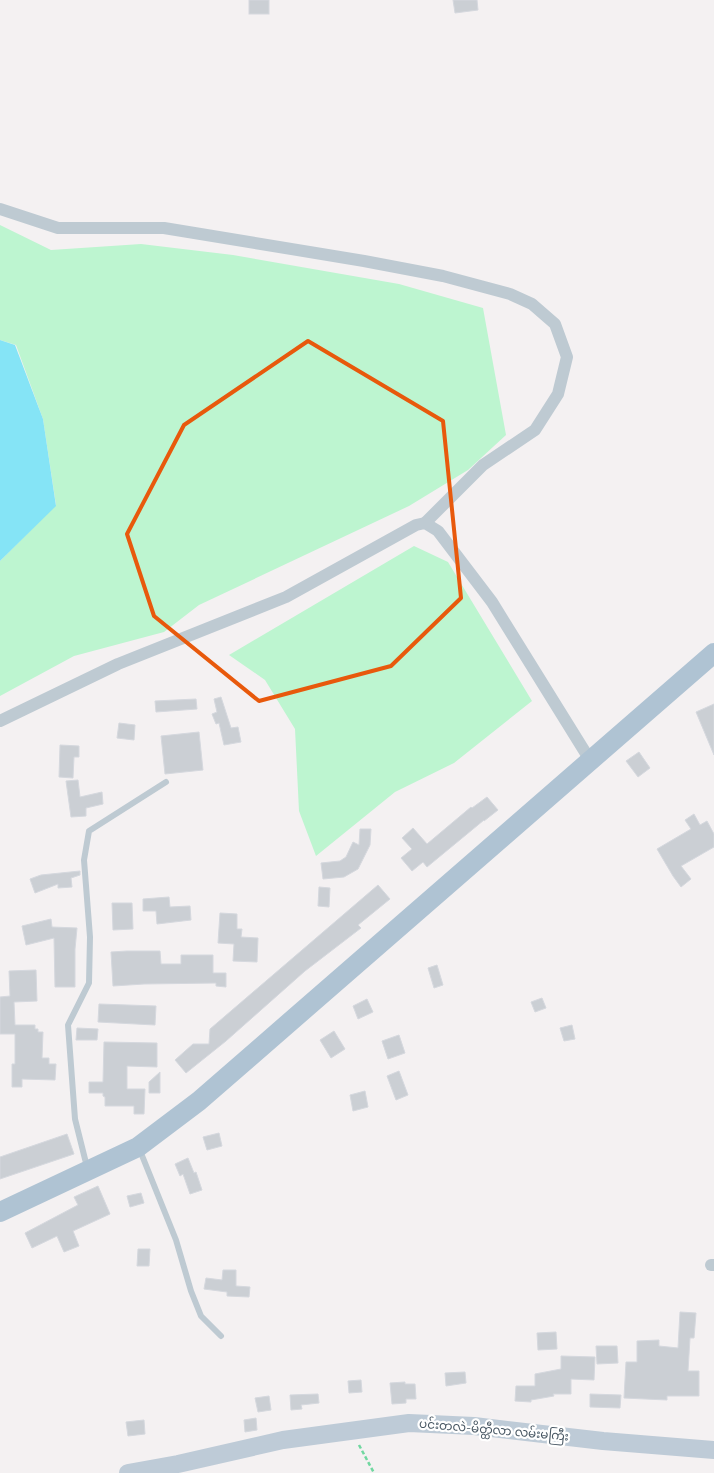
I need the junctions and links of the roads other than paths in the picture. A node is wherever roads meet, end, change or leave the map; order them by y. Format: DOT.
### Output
graph roads {
  1 [pos="0,209"];
  2 [pos="425,522"];
  3 [pos="714,652"];
  4 [pos="0,721"];
  5 [pos="590,760"];
  6 [pos="166,782"];
  7 [pos="138,1147"];
  8 [pos="88,1171"];
  9 [pos="0,1212"];
  10 [pos="221,1336"];
  11 [pos="714,1450"];
  12 [pos="128,1473"];
  1 -- 2 [label="street"];
  2 -- 4 [label="street"];
  2 -- 5 [label="street"];
  3 -- 5 [label="main road"];
  5 -- 7 [label="main road"];
  6 -- 8 [label="lane"];
  7 -- 8 [label="main road"];
  7 -- 10 [label="lane"];
  8 -- 9 [label="main road"];
  11 -- 12 [label="street, ပင်းတလဲ-မိတ္ထီလာ လမ်းမကြီး"];
}
